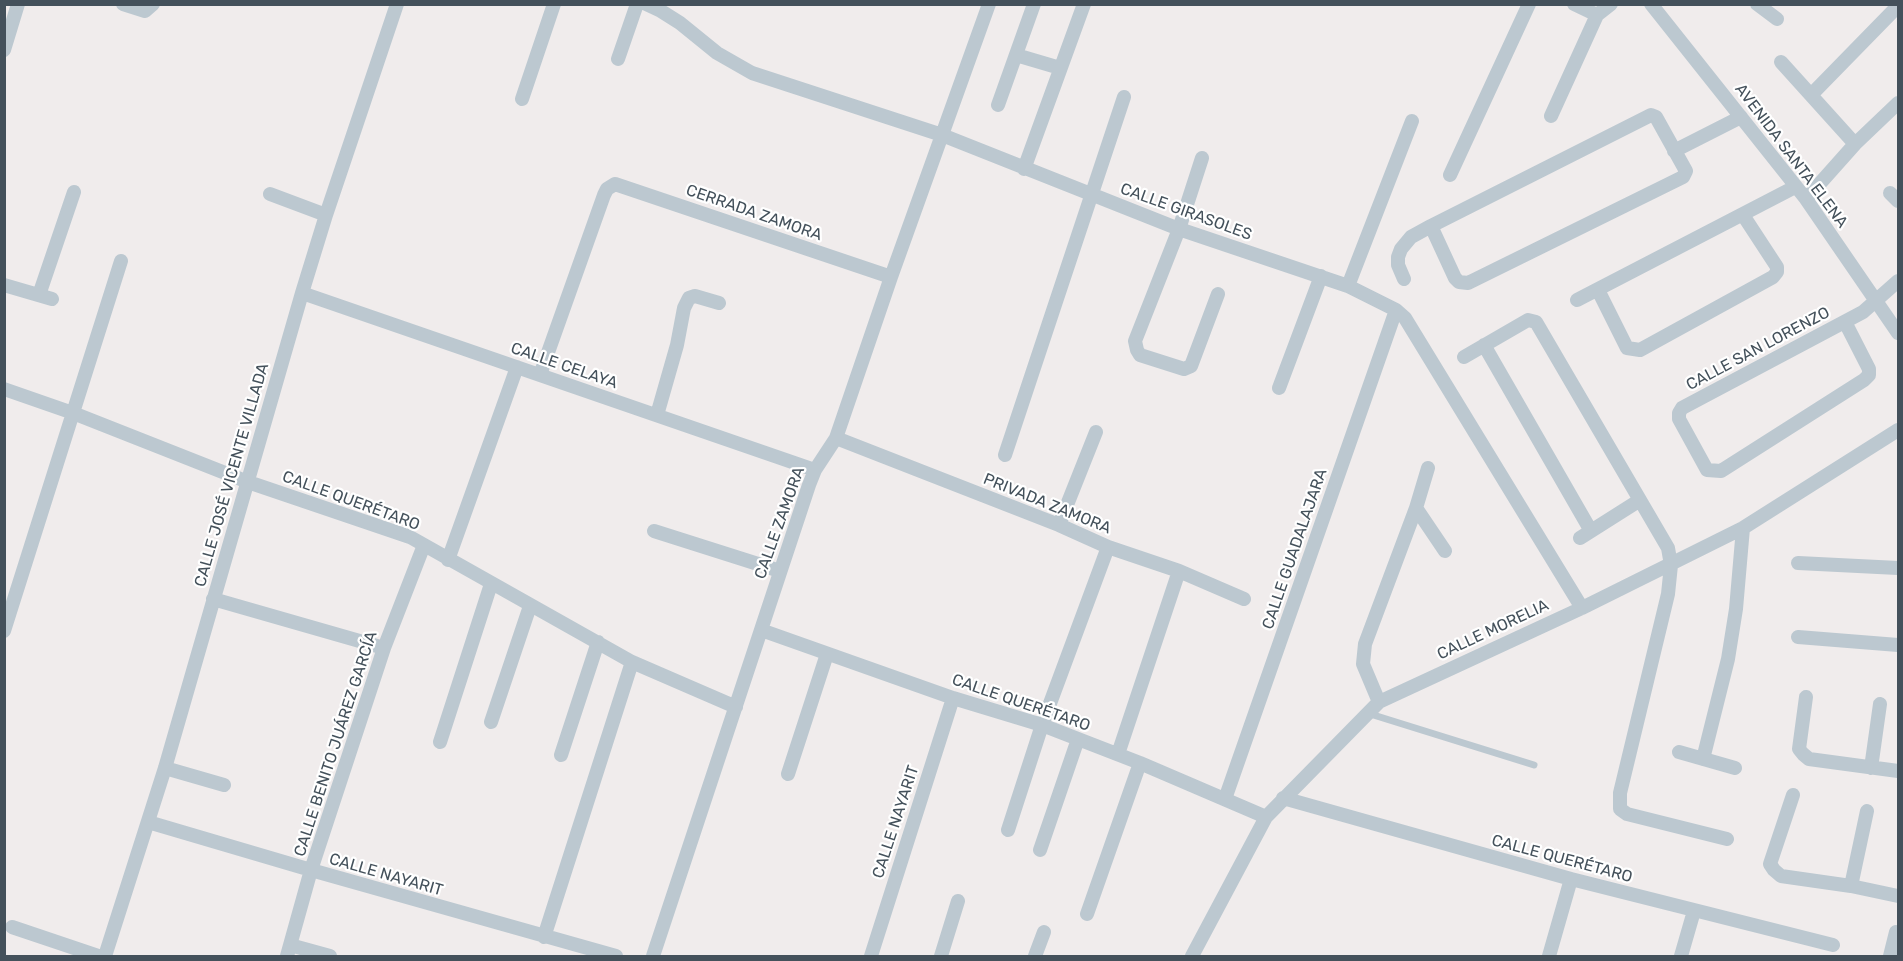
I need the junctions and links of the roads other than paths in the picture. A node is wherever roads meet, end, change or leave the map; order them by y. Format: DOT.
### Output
graph roads {
  1 [pos="18,4"];
  2 [pos="123,4"];
  3 [pos="397,4"];
  4 [pos="554,4"];
  5 [pos="637,4"];
  6 [pos="646,4"];
  7 [pos="989,4"];
  8 [pos="1034,4"];
  9 [pos="1084,4"];
  10 [pos="1529,4"];
  11 [pos="1574,4"];
  12 [pos="1611,4"];
  13 [pos="1651,4"];
  14 [pos="1757,4"];
  15 [pos="149,8"];
  16 [pos="1896,8"];
  17 [pos="1597,15"];
  18 [pos="1777,20"];
  19 [pos="4,50"];
  20 [pos="1016,55"];
  21 [pos="618,59"];
  22 [pos="1781,62"];
  23 [pos="1060,68"];
  24 [pos="1811,95"];
  25 [pos="1124,97"];
  26 [pos="522,99"];
  27 [pos="1899,103"];
  28 [pos="998,105"];
  29 [pos="1551,116"];
  30 [pos="1741,117"];
  31 [pos="1412,121"];
  32 [pos="942,135"];
  33 [pos="1855,144"];
  34 [pos="1674,151"];
  35 [pos="1202,158"];
  36 [pos="1024,169"];
  37 [pos="1450,175"];
  38 [pos="1795,187"];
  39 [pos="74,192"];
  40 [pos="270,194"];
  41 [pos="1090,195"];
  42 [pos="1806,199"];
  43 [pos="326,215"];
  44 [pos="1743,215"];
  45 [pos="1431,226"];
  46 [pos="1179,229"];
  47 [pos="121,261"];
  48 [pos="1321,276"];
  49 [pos="891,277"];
  50 [pos="1404,279"];
  51 [pos="1899,281"];
  52 [pos="4,285"];
  53 [pos="1348,286"];
  54 [pos="1598,290"];
  55 [pos="302,293"];
  56 [pos="1218,294"];
  57 [pos="1577,300"];
  58 [pos="1878,301"];
  59 [pos="719,303"];
  60 [pos="1396,310"];
  61 [pos="1845,322"];
  62 [pos="1899,333"];
  63 [pos="1484,345"];
  64 [pos="1464,357"];
  65 [pos="517,367"];
  66 [pos="540,375"];
  67 [pos="1279,388"];
  68 [pos="4,389"];
  69 [pos="73,413"];
  70 [pos="657,415"];
  71 [pos="1899,430"];
  72 [pos="1096,432"];
  73 [pos="836,438"];
  74 [pos="1005,454"];
  75 [pos="1428,468"];
  76 [pos="815,470"];
  77 [pos="248,482"];
  78 [pos="1640,500"];
  79 [pos="1416,508"];
  80 [pos="1059,525"];
  81 [pos="1743,528"];
  82 [pos="654,531"];
  83 [pos="424,545"];
  84 [pos="1108,547"];
  85 [pos="1444,551"];
  86 [pos="448,560"];
  87 [pos="1798,563"];
  88 [pos="1671,565"];
  89 [pos="1899,568"];
  90 [pos="780,571"];
  91 [pos="1179,571"];
  92 [pos="491,584"];
  93 [pos="213,599"];
  94 [pos="1244,599"];
  95 [pos="530,606"];
  96 [pos="1582,608"];
  97 [pos="761,630"];
  98 [pos="4,631"];
  99 [pos="1798,637"];
  100 [pos="598,642"];
  101 [pos="1899,645"];
  102 [pos="384,648"];
  103 [pos="827,654"];
  104 [pos="632,662"];
  105 [pos="1806,697"];
  106 [pos="953,698"];
  107 [pos="1379,702"];
  108 [pos="1880,704"];
  109 [pos="736,707"];
  110 [pos="1366,713"];
  111 [pos="491,722"];
  112 [pos="1041,726"];
  113 [pos="1078,739"];
  114 [pos="440,742"];
  115 [pos="1679,752"];
  116 [pos="1118,754"];
  117 [pos="561,755"];
  118 [pos="1703,759"];
  119 [pos="1140,763"];
  120 [pos="1534,765"];
  121 [pos="165,768"];
  122 [pos="1735,768"];
  123 [pos="1871,768"];
  124 [pos="1899,771"];
  125 [pos="788,774"];
  126 [pos="224,785"];
  127 [pos="1793,795"];
  128 [pos="1283,798"];
  129 [pos="1225,799"];
  130 [pos="1867,811"];
  131 [pos="1266,817"];
  132 [pos="148,822"];
  133 [pos="1008,830"];
  134 [pos="1727,839"];
  135 [pos="1040,850"];
  136 [pos="311,870"];
  137 [pos="1571,879"];
  138 [pos="1851,886"];
  139 [pos="1899,896"];
  140 [pos="958,901"];
  141 [pos="1694,911"];
  142 [pos="1087,914"];
  143 [pos="12,927"];
  144 [pos="1044,932"];
  145 [pos="1896,932"];
  146 [pos="544,937"];
  147 [pos="1833,945"];
  148 [pos="289,951"];
  149 [pos="98,957"];
  150 [pos="105,957"];
  151 [pos="330,957"];
  152 [pos="616,957"];
  153 [pos="653,957"];
  154 [pos="871,957"];
  155 [pos="941,957"];
  156 [pos="1035,957"];
  157 [pos="1191,957"];
  158 [pos="1549,957"];
  159 [pos="1681,957"];
  160 [pos="1890,957"];
  1 -- 19 [label="street"];
  2 -- 15 [label="street"];
  3 -- 43 [label="street, CALLE JOSÉ VICENTE VILLADA"];
  4 -- 26 [label="street"];
  5 -- 21 [label="street"];
  6 -- 32 [label="street, CALLE GIRASOLES"];
  7 -- 32 [label="street, CALLE ZAMORA"];
  8 -- 20 [label="street"];
  9 -- 23 [label="street"];
  10 -- 37 [label="street"];
  11 -- 17 [label="street"];
  12 -- 17 [label="street"];
  13 -- 30 [label="street, AVENIDA SANTA ELENA"];
  14 -- 18 [label="street"];
  16 -- 24 [label="street"];
  17 -- 29 [label="street"];
  20 -- 23 [label="street"];
  20 -- 28 [label="street"];
  22 -- 24 [label="street"];
  23 -- 36 [label="street"];
  24 -- 33 [label="street"];
  25 -- 41 [label="street"];
  27 -- 33 [label="street"];
  30 -- 34 [label="street"];
  30 -- 38 [label="street, AVENIDA SANTA ELENA"];
  31 -- 53 [label="street"];
  32 -- 36 [label="street, CALLE GIRASOLES"];
  32 -- 49 [label="street, CALLE ZAMORA"];
  33 -- 42 [label="street"];
  34 -- 45 [label="street"];
  34 -- 45 [label="street"];
  35 -- 46 [label="street"];
  36 -- 41 [label="street, CALLE GIRASOLES"];
  38 -- 42 [label="street, AVENIDA SANTA ELENA"];
  38 -- 44 [label="street"];
  39 -- 52 [label="street"];
  40 -- 43 [label="street"];
  41 -- 46 [label="street, CALLE GIRASOLES"];
  41 -- 74 [label="street"];
  42 -- 58 [label="street, AVENIDA SANTA ELENA"];
  43 -- 55 [label="street, CALLE JOSÉ VICENTE VILLADA"];
  44 -- 54 [label="street"];
  44 -- 54 [label="street"];
  45 -- 50 [label="street"];
  46 -- 48 [label="street, CALLE GIRASOLES"];
  46 -- 56 [label="street"];
  47 -- 69 [label="street"];
  48 -- 53 [label="street, CALLE GIRASOLES"];
  48 -- 67 [label="street"];
  49 -- 66 [label="street, CERRADA ZAMORA"];
  49 -- 73 [label="street, CALLE ZAMORA"];
  51 -- 58 [label="street, CALLE SAN LORENZO"];
  53 -- 60 [label="street, CALLE GIRASOLES"];
  54 -- 57 [label="street"];
  55 -- 65 [label="street, CALLE CELAYA"];
  55 -- 77 [label="street, CALLE JOSÉ VICENTE VILLADA"];
  58 -- 61 [label="street, CALLE SAN LORENZO"];
  58 -- 62 [label="street, AVENIDA SANTA ELENA"];
  59 -- 70 [label="street"];
  60 -- 96 [label="street, CALLE GIRASOLES"];
  60 -- 129 [label="street, CALLE GUADALAJARA"];
  61 -- 61 [label="street, CALLE SAN LORENZO"];
  63 -- 64 [label="street"];
  63 -- 78 [label="street"];
  63 -- 78 [label="street"];
  65 -- 66 [label="street, CALLE CELAYA"];
  65 -- 86 [label="street"];
  66 -- 70 [label="street, CALLE CELAYA"];
  68 -- 69 [label="street, CALLE QUERÉTARO"];
  69 -- 77 [label="street, CALLE QUERÉTARO"];
  69 -- 98 [label="street"];
  70 -- 76 [label="street, CALLE CELAYA"];
  71 -- 81 [label="street, CALLE MORELIA"];
  72 -- 80 [label="street"];
  73 -- 76 [label="street, CALLE ZAMORA"];
  73 -- 80 [label="street, PRIVADA ZAMORA"];
  75 -- 79 [label="street"];
  76 -- 90 [label="street, CALLE ZAMORA"];
  77 -- 83 [label="street, CALLE QUERÉTARO"];
  77 -- 93 [label="street, CALLE JOSÉ VICENTE VILLADA"];
  78 -- 88 [label="street"];
  79 -- 85 [label="street"];
  79 -- 107 [label="street"];
  80 -- 84 [label="street, PRIVADA ZAMORA"];
  81 -- 88 [label="street, CALLE MORELIA"];
  81 -- 118 [label="street"];
  82 -- 90 [label="street"];
  83 -- 86 [label="street, CALLE QUERÉTARO"];
  83 -- 102 [label="street, CALLE BENITO JUÁREZ GARCÍA"];
  84 -- 91 [label="street, PRIVADA ZAMORA"];
  84 -- 112 [label="street"];
  86 -- 92 [label="street, CALLE QUERÉTARO"];
  87 -- 89 [label="street"];
  88 -- 96 [label="street, CALLE MORELIA"];
  88 -- 134 [label="street"];
  90 -- 97 [label="street, CALLE ZAMORA"];
  91 -- 94 [label="street, PRIVADA ZAMORA"];
  91 -- 116 [label="street"];
  92 -- 95 [label="street, CALLE QUERÉTARO"];
  92 -- 114 [label="street"];
  93 -- 102 [label="street"];
  93 -- 121 [label="street, CALLE JOSÉ VICENTE VILLADA"];
  95 -- 100 [label="street, CALLE QUERÉTARO"];
  95 -- 111 [label="street"];
  96 -- 107 [label="street, CALLE MORELIA"];
  97 -- 103 [label="street, CALLE QUERÉTARO"];
  97 -- 109 [label="street, CALLE ZAMORA"];
  99 -- 101 [label="street"];
  100 -- 104 [label="street, CALLE QUERÉTARO"];
  100 -- 117 [label="street"];
  102 -- 136 [label="street, CALLE BENITO JUÁREZ GARCÍA"];
  103 -- 106 [label="street, CALLE QUERÉTARO"];
  103 -- 125 [label="street"];
  104 -- 109 [label="street, CALLE QUERÉTARO"];
  104 -- 146 [label="street"];
  105 -- 123 [label="street"];
  106 -- 112 [label="street, CALLE QUERÉTARO"];
  106 -- 154 [label="street, CALLE NAYARIT"];
  107 -- 110 [label="street, CALLE MORELIA"];
  108 -- 123 [label="street"];
  109 -- 153 [label="street, CALLE ZAMORA"];
  110 -- 120 [label="lane"];
  110 -- 128 [label="street, CALLE MORELIA"];
  112 -- 113 [label="street, CALLE QUERÉTARO"];
  112 -- 133 [label="street"];
  113 -- 116 [label="street, CALLE QUERÉTARO"];
  113 -- 135 [label="street"];
  115 -- 118 [label="street"];
  116 -- 119 [label="street, CALLE QUERÉTARO"];
  118 -- 122 [label="street"];
  119 -- 129 [label="street, CALLE QUERÉTARO"];
  119 -- 142 [label="street"];
  121 -- 126 [label="street"];
  121 -- 132 [label="street, CALLE JOSÉ VICENTE VILLADA"];
  123 -- 124 [label="street"];
  127 -- 138 [label="street"];
  128 -- 131 [label="street, CALLE MORELIA"];
  128 -- 137 [label="street, CALLE QUERÉTARO"];
  129 -- 131 [label="street, CALLE QUERÉTARO"];
  130 -- 138 [label="street"];
  131 -- 157 [label="street, CALLE MORELIA"];
  132 -- 136 [label="street, CALLE NAYARIT"];
  132 -- 150 [label="street, CALLE JOSÉ VICENTE VILLADA"];
  136 -- 146 [label="street, CALLE NAYARIT"];
  136 -- 148 [label="street, CALLE BENITO JUÁREZ GARCÍA"];
  137 -- 141 [label="street, CALLE QUERÉTARO"];
  137 -- 158 [label="street"];
  138 -- 139 [label="street"];
  140 -- 155 [label="street"];
  141 -- 147 [label="street, CALLE QUERÉTARO"];
  141 -- 159 [label="street"];
  143 -- 149 [label="street"];
  144 -- 156 [label="street"];
  145 -- 160 [label="street"];
  146 -- 152 [label="street, CALLE NAYARIT"];
  148 -- 151 [label="street"];
}
